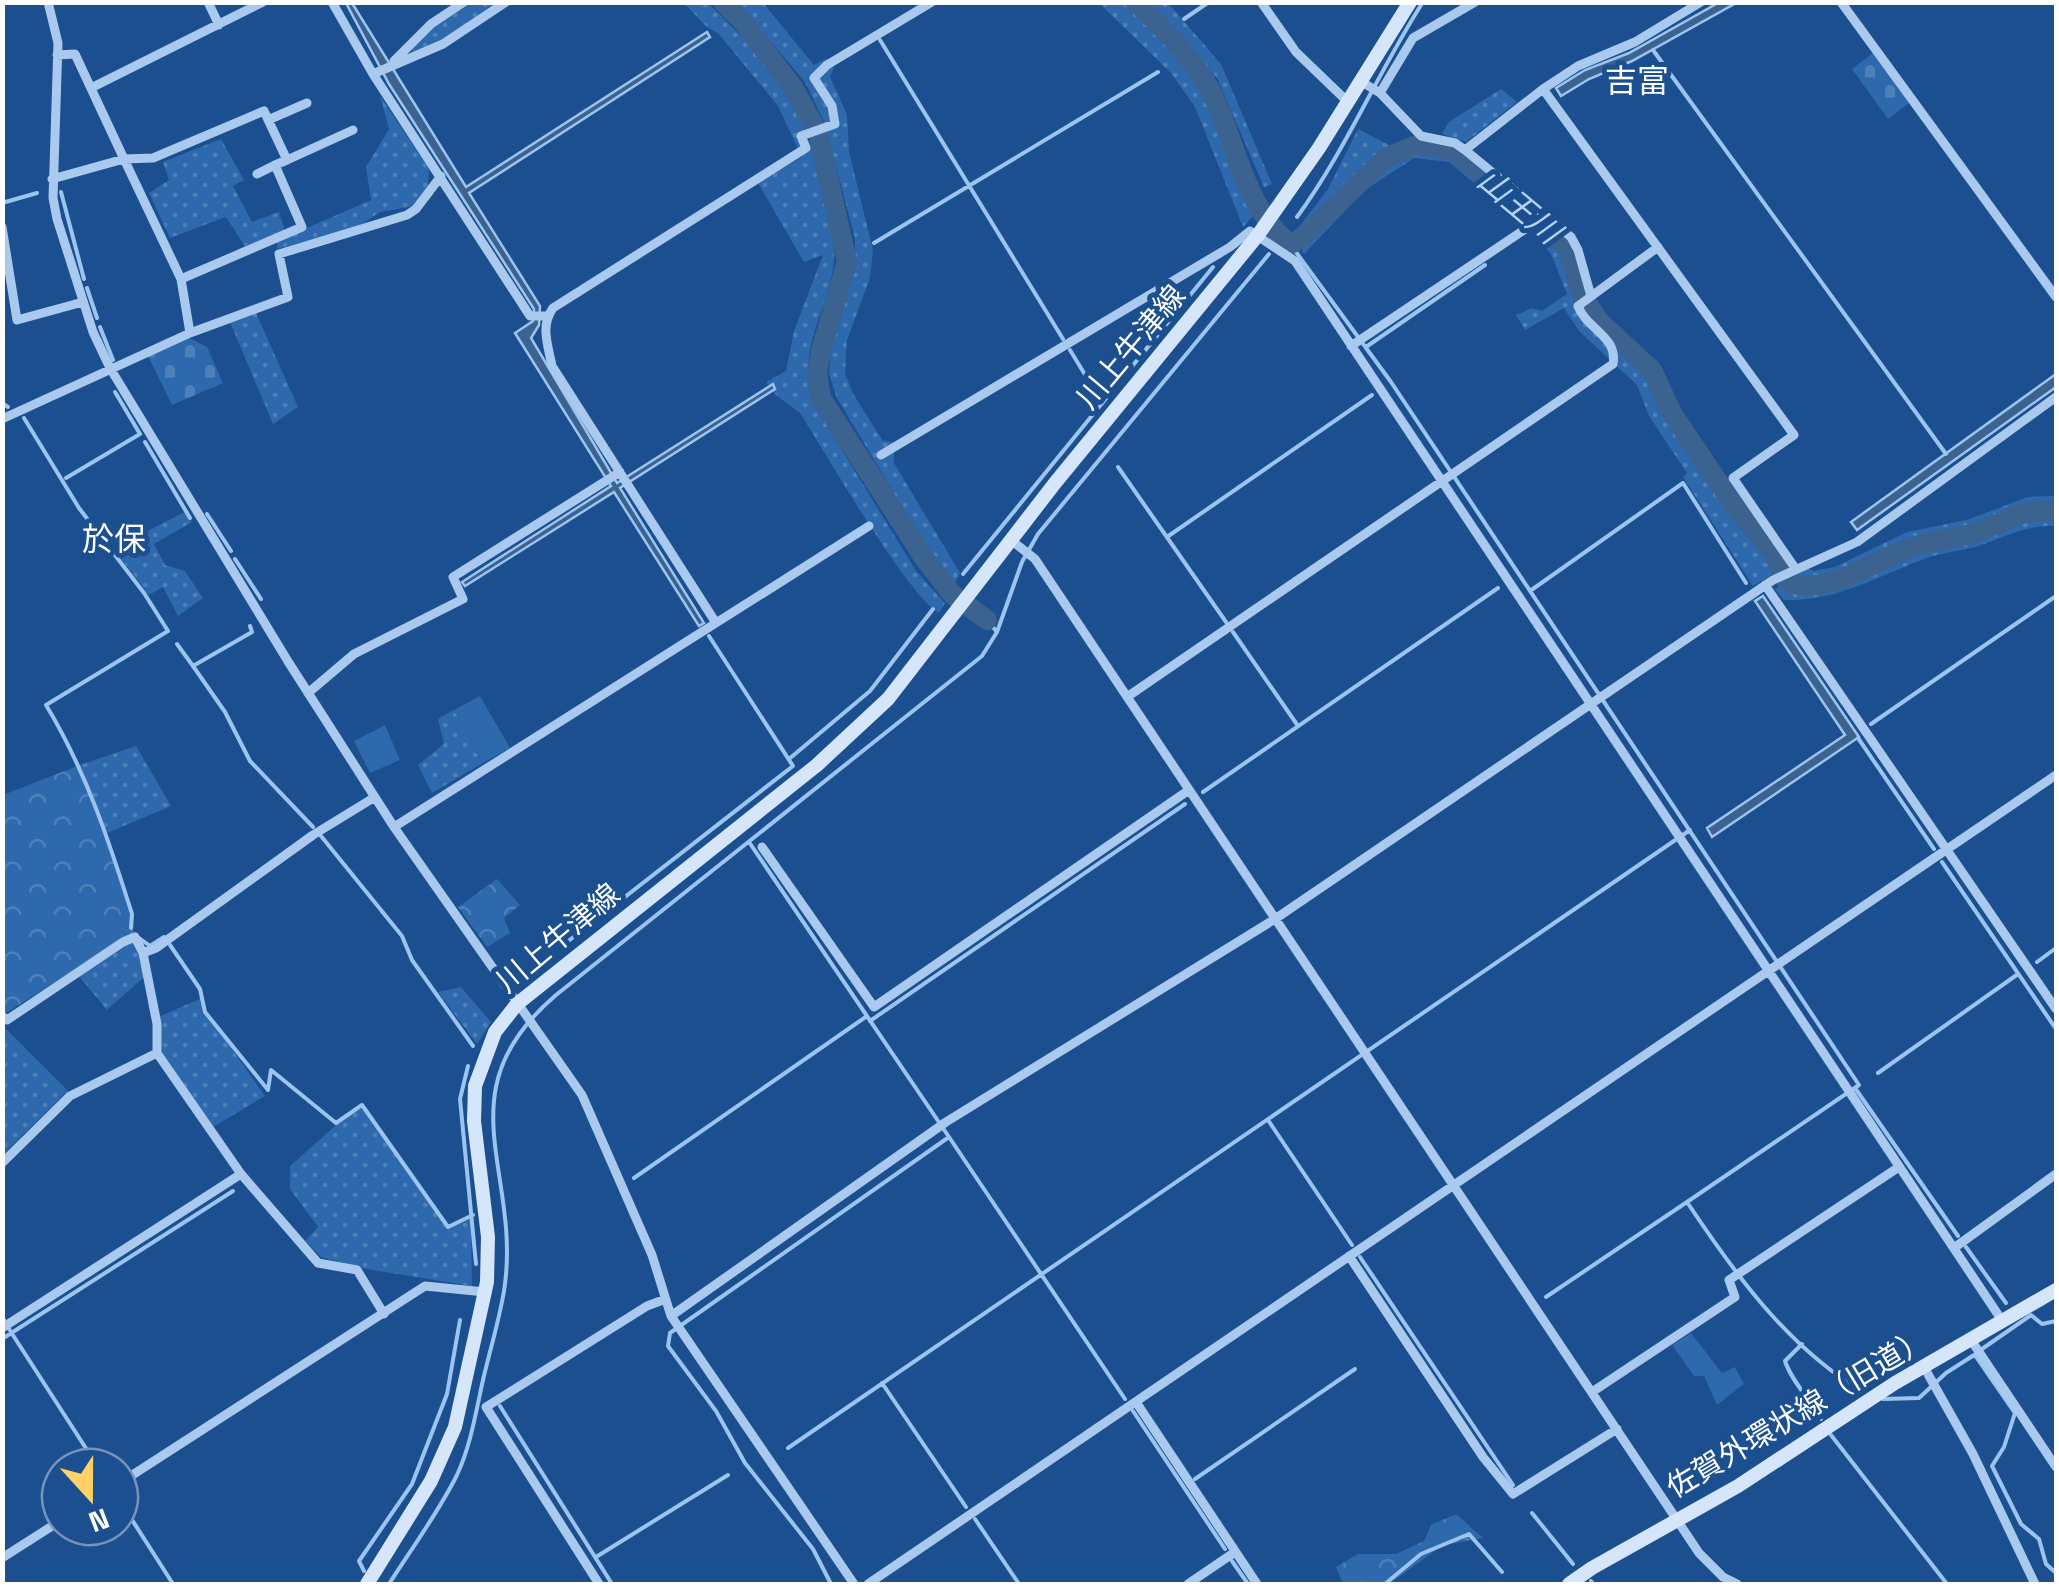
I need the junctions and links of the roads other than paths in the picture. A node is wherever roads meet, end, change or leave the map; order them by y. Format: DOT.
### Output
graph roads {
  1 [pos="48,2"];
  2 [pos="208,2"];
  3 [pos="263,2"];
  4 [pos="332,2"];
  5 [pos="464,2"];
  6 [pos="506,2"];
  7 [pos="932,2"];
  8 [pos="1261,2"];
  9 [pos="1410,2"];
  10 [pos="1475,2"];
  11 [pos="1702,2"];
  12 [pos="1841,2"];
  13 [pos="219,24"];
  14 [pos="57,55"];
  15 [pos="392,63"];
  16 [pos="373,74"];
  17 [pos="1362,82"];
  18 [pos="93,87"];
  19 [pos="1543,89"];
  20 [pos="1380,93"];
  21 [pos="307,102"];
  22 [pos="1349,103"];
  23 [pos="268,120"];
  24 [pos="354,130"];
  25 [pos="1466,150"];
  26 [pos="124,159"];
  27 [pos="287,160"];
  28 [pos="276,166"];
  29 [pos="258,174"];
  30 [pos="441,176"];
  31 [pos="52,179"];
  32 [pos="2,227"];
  33 [pos="1524,230"];
  34 [pos="1258,235"];
  35 [pos="1658,247"];
  36 [pos="181,279"];
  37 [pos="1590,296"];
  38 [pos="2056,297"];
  39 [pos="83,302"];
  40 [pos="547,316"];
  41 [pos="190,333"];
  42 [pos="1351,346"];
  43 [pos="110,368"];
  44 [pos="2056,398"];
  45 [pos="2,419"];
  46 [pos="881,456"];
  47 [pos="618,478"];
  48 [pos="1442,482"];
  49 [pos="870,526"];
  50 [pos="1016,544"];
  51 [pos="1796,568"];
  52 [pos="1769,583"];
  53 [pos="716,623"];
  54 [pos="308,694"];
  55 [pos="1127,697"];
  56 [pos="1590,704"];
  57 [pos="2056,775"];
  58 [pos="1189,790"];
  59 [pos="375,797"];
  60 [pos="394,827"];
  61 [pos="762,847"];
  62 [pos="1948,848"];
  63 [pos="1275,919"];
  64 [pos="143,952"];
  65 [pos="1768,971"];
  66 [pos="520,1008"];
  67 [pos="2056,1009"];
  68 [pos="2,1016"];
  69 [pos="157,1053"];
  70 [pos="2,1163"];
  71 [pos="1899,1167"];
  72 [pos="241,1174"];
  73 [pos="2056,1174"];
  74 [pos="1454,1184"];
  75 [pos="1954,1248"];
  76 [pos="1349,1256"];
  77 [pos="2056,1290"];
  78 [pos="485,1292"];
  79 [pos="663,1300"];
  80 [pos="384,1314"];
  81 [pos="671,1316"];
  82 [pos="2004,1322"];
  83 [pos="2,1328"];
  84 [pos="1976,1348"];
  85 [pos="1932,1378"];
  86 [pos="1592,1392"];
  87 [pos="1136,1402"];
  88 [pos="1617,1429"];
  89 [pos="2056,1466"];
  90 [pos="140,1469"];
  91 [pos="1677,1519"];
  92 [pos="40,1534"];
  93 [pos="1235,1552"];
  94 [pos="2,1558"];
  95 [pos="368,1584"];
  96 [pos="600,1584"];
  97 [pos="854,1584"];
  98 [pos="868,1584"];
  99 [pos="1188,1584"];
  100 [pos="1257,1584"];
  101 [pos="1569,1584"];
  102 [pos="1737,1584"];
  103 [pos="2035,1584"];
  1 -- 14 [label="street"];
  2 -- 13 [label="street"];
  3 -- 13 [label="street"];
  4 -- 16 [label="street"];
  5 -- 15 [label="street"];
  6 -- 15 [label="street"];
  7 -- 40 [label="street"];
  8 -- 22 [label="street"];
  9 -- 17 [label="main road"];
  10 -- 20 [label="street"];
  11 -- 19 [label="street"];
  12 -- 38 [label="street"];
  13 -- 18 [label="street"];
  14 -- 18 [label="street"];
  14 -- 31 [label="street"];
  15 -- 16 [label="street"];
  16 -- 30 [label="street"];
  17 -- 20 [label="street"];
  17 -- 22 [label="main road"];
  18 -- 26 [label="street"];
  19 -- 25 [label="street"];
  19 -- 35 [label="street"];
  20 -- 25 [label="street"];
  21 -- 23 [label="street"];
  22 -- 34 [label="main road, 川上牛津線"];
  23 -- 26 [label="street"];
  23 -- 27 [label="street"];
  24 -- 27 [label="street"];
  25 -- 37 [label="street"];
  26 -- 31 [label="street"];
  26 -- 36 [label="street"];
  27 -- 28 [label="street"];
  28 -- 29 [label="street"];
  28 -- 36 [label="street"];
  30 -- 40 [label="street"];
  30 -- 41 [label="street"];
  31 -- 39 [label="street"];
  32 -- 39 [label="street"];
  33 -- 42 [label="street"];
  34 -- 42 [label="street"];
  34 -- 46 [label="street"];
  34 -- 50 [label="main road, 川上牛津線"];
  35 -- 37 [label="street"];
  35 -- 51 [label="street"];
  36 -- 41 [label="street"];
  37 -- 48 [label="street"];
  39 -- 43 [label="street"];
  40 -- 47 [label="street"];
  41 -- 43 [label="street"];
  42 -- 48 [label="street"];
  43 -- 45 [label="street"];
  43 -- 54 [label="street"];
  44 -- 51 [label="street"];
  47 -- 53 [label="street"];
  47 -- 54 [label="street"];
  48 -- 55 [label="street"];
  48 -- 56 [label="street"];
  49 -- 53 [label="street"];
  50 -- 55 [label="street"];
  50 -- 66 [label="main road, 川上牛津線"];
  51 -- 52 [label="street"];
  52 -- 56 [label="street"];
  52 -- 62 [label="street"];
  53 -- 60 [label="street"];
  54 -- 59 [label="street"];
  55 -- 58 [label="street"];
  56 -- 63 [label="street"];
  56 -- 65 [label="street"];
  57 -- 62 [label="street"];
  58 -- 61 [label="street"];
  58 -- 63 [label="street"];
  59 -- 60 [label="street"];
  59 -- 64 [label="street"];
  60 -- 66 [label="street"];
  62 -- 65 [label="street"];
  62 -- 67 [label="street"];
  63 -- 74 [label="street"];
  63 -- 81 [label="street"];
  64 -- 68 [label="street"];
  64 -- 69 [label="street"];
  65 -- 71 [label="street"];
  65 -- 74 [label="street"];
  66 -- 78 [label="main road, 川上牛津線"];
  66 -- 79 [label="street"];
  69 -- 70 [label="street"];
  69 -- 72 [label="street"];
  71 -- 75 [label="street"];
  71 -- 86 [label="street"];
  72 -- 80 [label="street"];
  72 -- 83 [label="street"];
  73 -- 75 [label="street"];
  74 -- 76 [label="street"];
  74 -- 86 [label="street"];
  75 -- 82 [label="street"];
  76 -- 87 [label="street"];
  76 -- 88 [label="street"];
  77 -- 82 [label="main road, 佐賀外環状線（旧道）"];
  78 -- 80 [label="street"];
  78 -- 95 [label="main road, 川上牛津線"];
  79 -- 81 [label="street"];
  79 -- 96 [label="street"];
  80 -- 90 [label="street"];
  81 -- 97 [label="street"];
  82 -- 84 [label="main road, 佐賀外環状線（旧道）"];
  84 -- 85 [label="main road, 佐賀外環状線（旧道）"];
  84 -- 89 [label="street"];
  85 -- 91 [label="main road, 佐賀外環状線（旧道）"];
  85 -- 103 [label="street"];
  86 -- 88 [label="street"];
  87 -- 93 [label="street"];
  87 -- 98 [label="street"];
  88 -- 91 [label="street"];
  91 -- 101 [label="main road, 佐賀外環状線（旧道）"];
  91 -- 102 [label="street"];
  92 -- 94 [label="street"];
  93 -- 99 [label="street"];
  93 -- 100 [label="street"];
}
